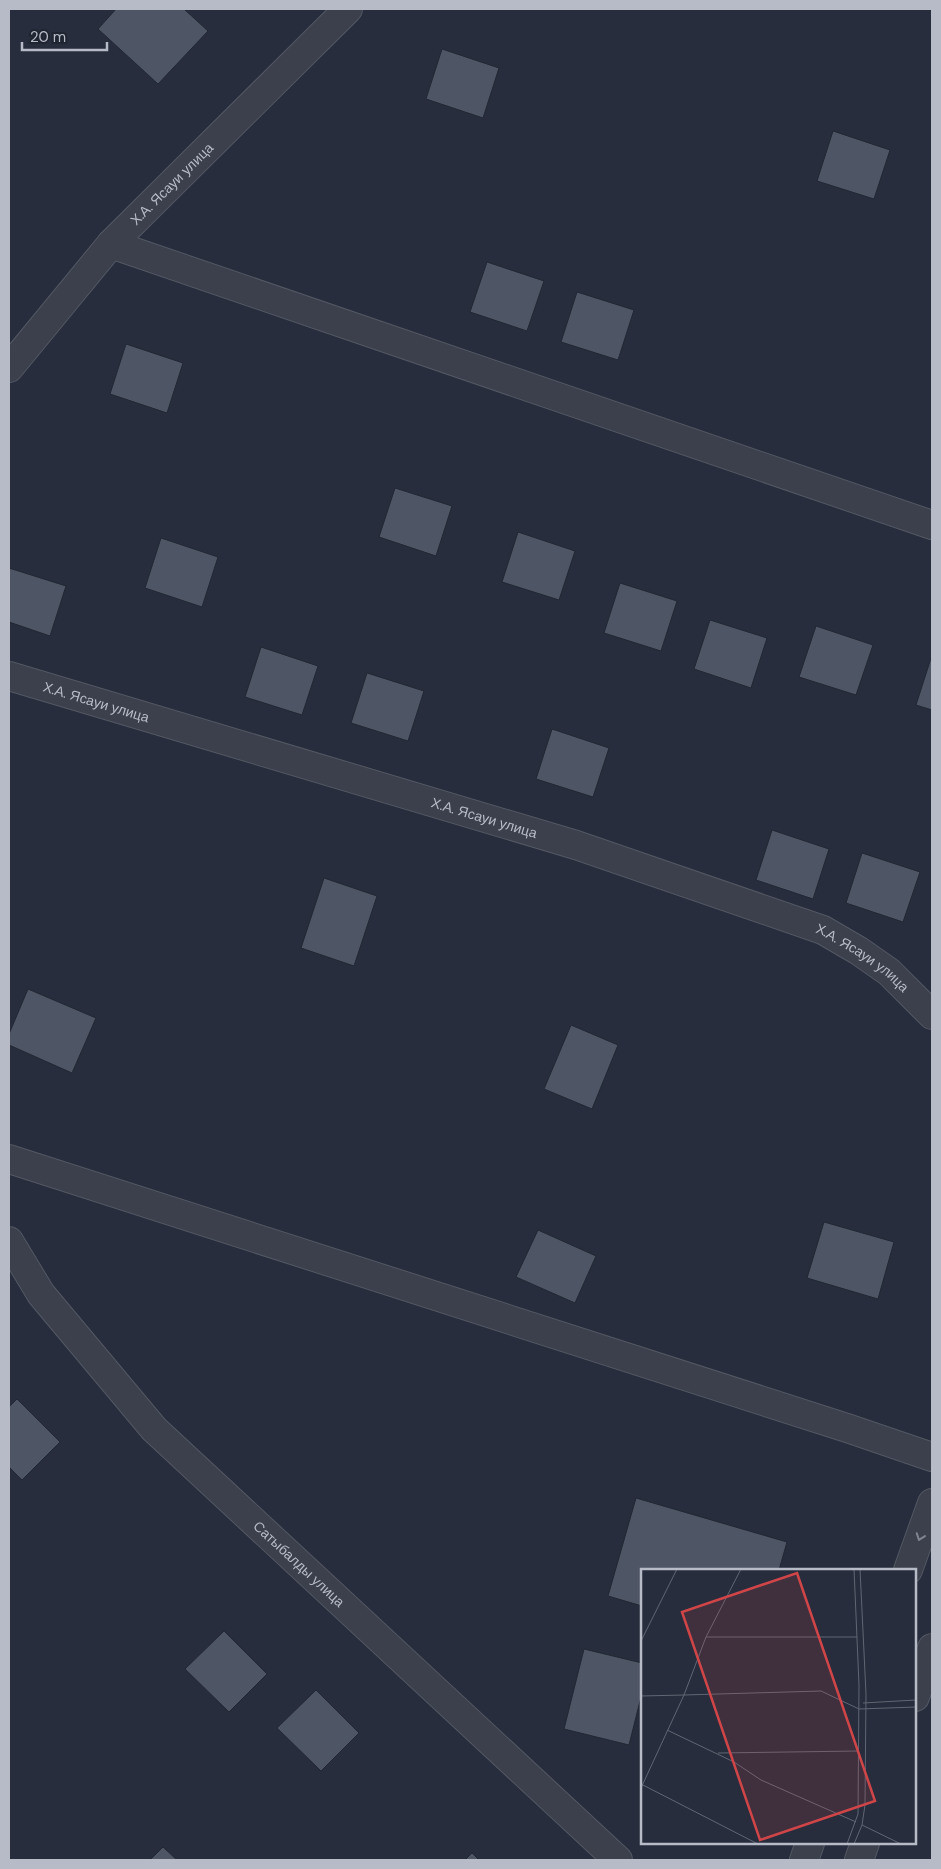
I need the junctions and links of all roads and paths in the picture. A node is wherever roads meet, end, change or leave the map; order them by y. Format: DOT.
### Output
graph roads {
  1 [pos="348,9"];
  2 [pos="111,244"];
  3 [pos="9,368"];
  4 [pos="932,525"];
  5 [pos="9,676"];
  6 [pos="932,1015"];
  7 [pos="9,1159"];
  8 [pos="9,1241"];
  9 [pos="932,1457"];
  10 [pos="932,1503"];
  11 [pos="908,1569"];
  12 [pos="932,1648"];
  13 [pos="916,1694"];
  14 [pos="810,1844"];
  15 [pos="864,1844"];
  16 [pos="618,1860"];
  17 [pos="804,1860"];
  18 [pos="858,1860"];
  1 -- 2 [label="street, Х.А. Ясауи улица"];
  2 -- 3 [label="street, Х.А. Ясауи улица"];
  2 -- 4 [label="street"];
  5 -- 6 [label="street, Х.А. Ясауи улица"];
  7 -- 9 [label="street"];
  8 -- 16 [label="street, Сатыбалды улица"];
  10 -- 11 [label="street, one-way"];
  12 -- 13 [label="street"];
  14 -- 17 [label="street"];
  15 -- 18 [label="street"];
}
